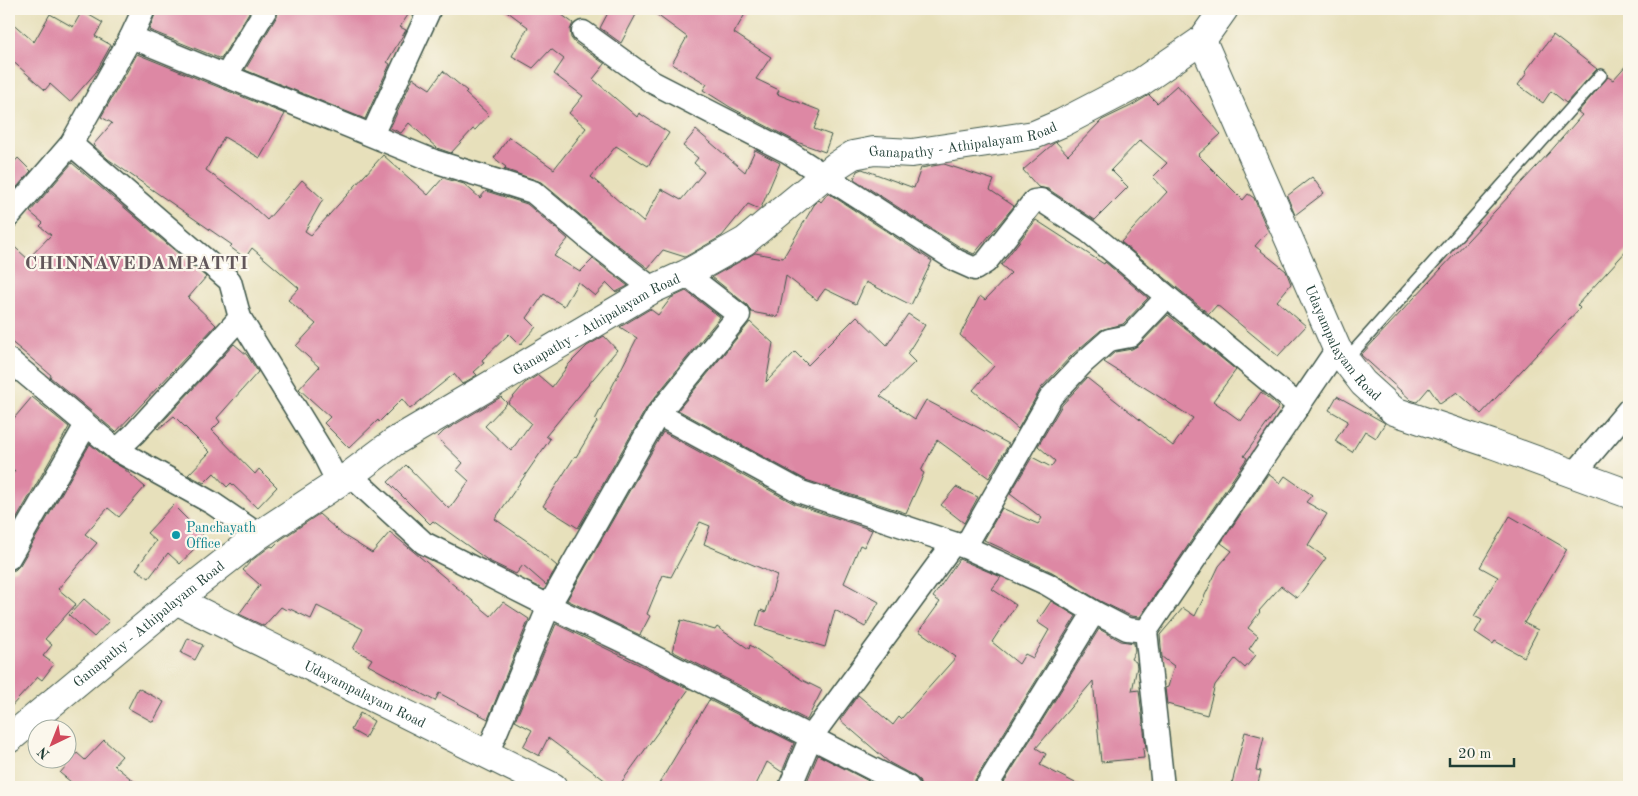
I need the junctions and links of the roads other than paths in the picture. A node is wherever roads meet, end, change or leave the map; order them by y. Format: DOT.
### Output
graph roads {
  1 [pos="144,9"];
  2 [pos="266,9"];
  3 [pos="1224,9"];
  4 [pos="428,13"];
  5 [pos="583,32"];
  6 [pos="131,37"];
  7 [pos="1202,40"];
  8 [pos="1601,75"];
  9 [pos="226,76"];
  10 [pos="372,135"];
  11 [pos="71,144"];
  12 [pos="826,175"];
  13 [pos="9,216"];
  14 [pos="686,274"];
  15 [pos="653,289"];
  16 [pos="1167,297"];
  17 [pos="240,318"];
  18 [pos="1341,354"];
  19 [pos="9,360"];
  20 [pos="1299,406"];
  21 [pos="1629,409"];
  22 [pos="658,414"];
  23 [pos="86,425"];
  24 [pos="117,450"];
  25 [pos="1575,473"];
  26 [pos="344,479"];
  27 [pos="1629,494"];
  28 [pos="259,535"];
  29 [pos="959,545"];
  30 [pos="9,558"];
  31 [pos="176,600"];
  32 [pos="549,606"];
  33 [pos="1094,612"];
  34 [pos="1146,632"];
  35 [pos="811,737"];
  36 [pos="9,739"];
  37 [pos="487,754"];
  38 [pos="553,787"];
  39 [pos="790,787"];
  40 [pos="908,787"];
  41 [pos="986,787"];
  42 [pos="1163,787"];
  1 -- 6 [label="street"];
  2 -- 9 [label="street"];
  3 -- 7 [label="main road, Ganapathy - Athipalayam Road"];
  4 -- 10 [label="street"];
  5 -- 12 [label="street"];
  6 -- 9 [label="street"];
  6 -- 11 [label="street"];
  7 -- 12 [label="main road, Ganapathy - Athipalayam Road"];
  7 -- 18 [label="main road, Udayampalayam Road"];
  8 -- 18 [label="lane"];
  9 -- 10 [label="street"];
  10 -- 15 [label="street"];
  11 -- 13 [label="street"];
  11 -- 17 [label="street"];
  12 -- 14 [label="main road, Ganapathy - Athipalayam Road"];
  12 -- 16 [label="street"];
  14 -- 15 [label="main road, Ganapathy - Athipalayam Road"];
  14 -- 22 [label="street"];
  15 -- 26 [label="main road, Ganapathy - Athipalayam Road"];
  16 -- 20 [label="street"];
  16 -- 29 [label="street"];
  17 -- 24 [label="street"];
  17 -- 26 [label="street"];
  18 -- 20 [label="street"];
  18 -- 25 [label="main road, Udayampalayam Road"];
  19 -- 23 [label="street"];
  20 -- 34 [label="street"];
  21 -- 25 [label="street"];
  22 -- 29 [label="street"];
  22 -- 32 [label="street"];
  23 -- 24 [label="street"];
  23 -- 30 [label="street"];
  24 -- 28 [label="street"];
  25 -- 27 [label="main road, Udayampalayam Road"];
  26 -- 28 [label="main road, Ganapathy - Athipalayam Road"];
  26 -- 32 [label="street"];
  28 -- 31 [label="main road, Ganapathy - Athipalayam Road"];
  29 -- 33 [label="street"];
  29 -- 35 [label="street"];
  31 -- 36 [label="main road, Ganapathy - Athipalayam Road"];
  31 -- 37 [label="main road, Udayampalayam Road"];
  32 -- 35 [label="street"];
  32 -- 37 [label="street"];
  33 -- 34 [label="street"];
  33 -- 41 [label="street"];
  34 -- 42 [label="street"];
  35 -- 39 [label="street"];
  35 -- 40 [label="street"];
  37 -- 38 [label="main road, Udayampalayam Road"];
}
